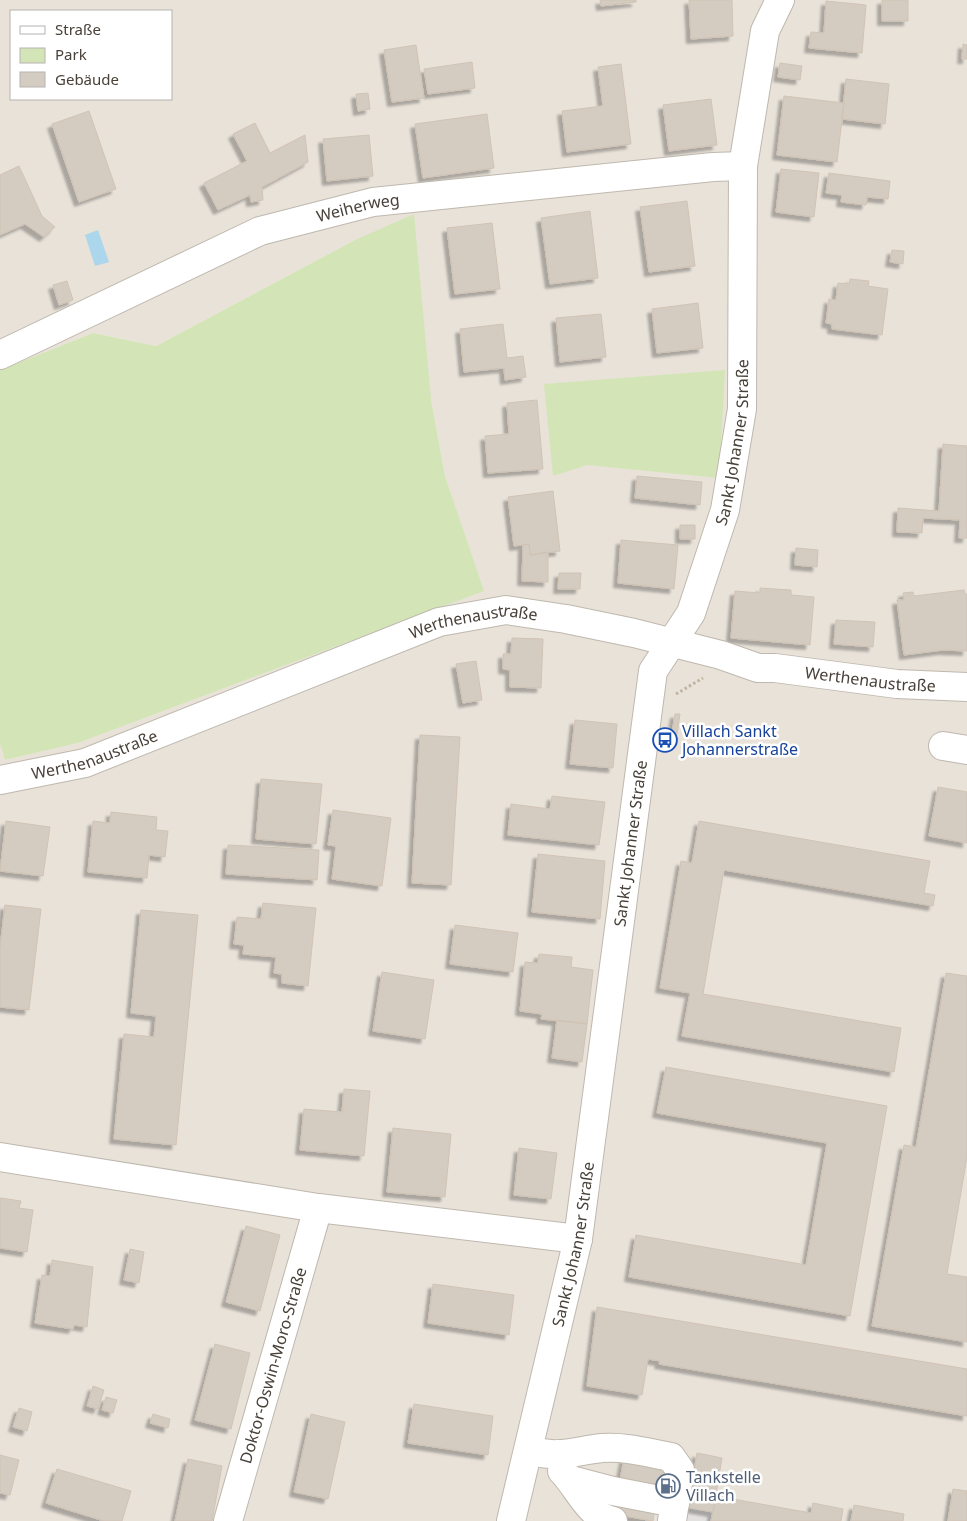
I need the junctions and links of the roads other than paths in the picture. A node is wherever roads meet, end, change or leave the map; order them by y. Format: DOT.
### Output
graph roads {
  1 [pos="780,0"];
  2 [pos="743,166"];
  3 [pos="0,355"];
  4 [pos="673,642"];
  5 [pos="967,687"];
  6 [pos="0,780"];
  7 [pos="0,1157"];
  8 [pos="318,1208"];
  9 [pos="578,1239"];
  10 [pos="537,1452"];
  11 [pos="586,1470"];
  12 [pos="675,1503"];
  13 [pos="228,1521"];
  14 [pos="511,1521"];
  15 [pos="614,1521"];
  1 -- 2 [label="street, Sankt Johanner Straße"];
  2 -- 3 [label="street, Weiherweg"];
  2 -- 4 [label="street, Sankt Johanner Straße"];
  4 -- 5 [label="street, Werthenaustraße"];
  4 -- 6 [label="street, Werthenaustraße"];
  4 -- 9 [label="street, Sankt Johanner Straße"];
  7 -- 8 [label="street"];
  8 -- 9 [label="street"];
  8 -- 13 [label="street, Doktor-Oswin-Moro-Straße"];
  9 -- 10 [label="street, Sankt Johanner Straße"];
  10 -- 11 [label="street"];
  10 -- 14 [label="street, Sankt Johanner Straße"];
  11 -- 12 [label="street"];
  11 -- 12 [label="street"];
  11 -- 15 [label="street"];
}
